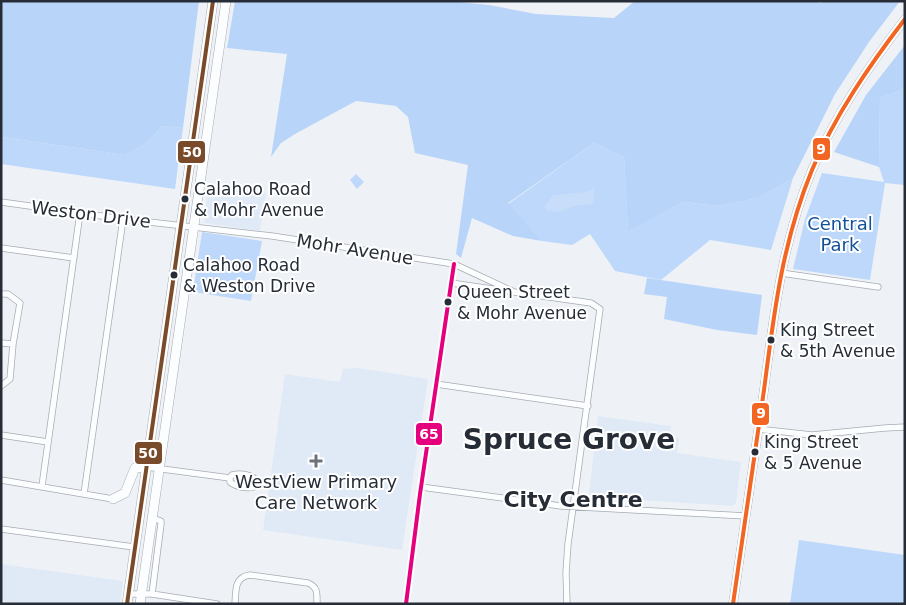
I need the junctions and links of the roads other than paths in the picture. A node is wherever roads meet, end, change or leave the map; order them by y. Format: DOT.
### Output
graph roads {
  1 [pos="213,1"];
  2 [pos="226,1"];
  3 [pos="905,19"];
  4 [pos="1,202"];
  5 [pos="80,214"];
  6 [pos="123,219"];
  7 [pos="181,226"];
  8 [pos="193,226"];
  9 [pos="1,248"];
  10 [pos="74,258"];
  11 [pos="454,264"];
  12 [pos="781,273"];
  13 [pos="451,283"];
  14 [pos="878,287"];
  15 [pos="512,291"];
  16 [pos="1,294"];
  17 [pos="1,343"];
  18 [pos="13,344"];
  19 [pos="436,384"];
  20 [pos="1,386"];
  21 [pos="588,406"];
  22 [pos="905,427"];
  23 [pos="758,429"];
  24 [pos="1,435"];
  25 [pos="48,442"];
  26 [pos="147,467"];
  27 [pos="159,468"];
  28 [pos="230,478"];
  29 [pos="1,480"];
  30 [pos="42,486"];
  31 [pos="421,487"];
  32 [pos="84,494"];
  33 [pos="112,499"];
  34 [pos="574,507"];
  35 [pos="746,516"];
  36 [pos="152,518"];
  37 [pos="1,529"];
  38 [pos="134,547"];
  39 [pos="142,593"];
  40 [pos="128,594"];
  41 [pos="152,594"];
  42 [pos="126,604"];
  43 [pos="140,604"];
  44 [pos="217,604"];
  45 [pos="235,604"];
  46 [pos="317,604"];
  47 [pos="406,604"];
  48 [pos="566,604"];
  49 [pos="734,604"];
  1 -- 7 [label="main road"];
  2 -- 8 [label="main road"];
  3 -- 12 [label="street"];
  4 -- 5 [label="street, Weston Drive"];
  5 -- 6 [label="street, Weston Drive"];
  5 -- 10 [label="street"];
  6 -- 7 [label="street, Weston Drive"];
  6 -- 32 [label="street"];
  7 -- 8 [label="street, Weston Drive"];
  7 -- 26 [label="main road"];
  8 -- 11 [label="street, Mohr Avenue"];
  8 -- 27 [label="main road"];
  9 -- 10 [label="street"];
  10 -- 25 [label="street"];
  11 -- 13 [label="street"];
  11 -- 15 [label="street, Mohr Avenue"];
  12 -- 14 [label="street"];
  12 -- 23 [label="street"];
  13 -- 15 [label="street, Mohr Avenue"];
  13 -- 19 [label="street"];
  15 -- 21 [label="street, Mohr Avenue"];
  16 -- 18 [label="street"];
  17 -- 18 [label="street"];
  18 -- 20 [label="street"];
  19 -- 21 [label="street"];
  19 -- 31 [label="street"];
  21 -- 34 [label="street"];
  22 -- 23 [label="street"];
  23 -- 35 [label="street"];
  24 -- 25 [label="street"];
  25 -- 30 [label="street"];
  26 -- 27 [label="street"];
  26 -- 33 [label="main road"];
  26 -- 38 [label="main road"];
  27 -- 28 [label="street"];
  27 -- 36 [label="main road"];
  29 -- 30 [label="street"];
  30 -- 32 [label="street"];
  31 -- 34 [label="street"];
  31 -- 47 [label="street"];
  32 -- 33 [label="street"];
  34 -- 35 [label="street"];
  34 -- 48 [label="street"];
  35 -- 49 [label="street"];
  36 -- 39 [label="main road"];
  36 -- 41 [label="street"];
  37 -- 38 [label="street"];
  38 -- 40 [label="main road"];
  39 -- 40 [label="street"];
  39 -- 41 [label="street"];
  39 -- 43 [label="main road"];
  40 -- 42 [label="main road"];
  41 -- 44 [label="street"];
  45 -- 46 [label="street"];
}
